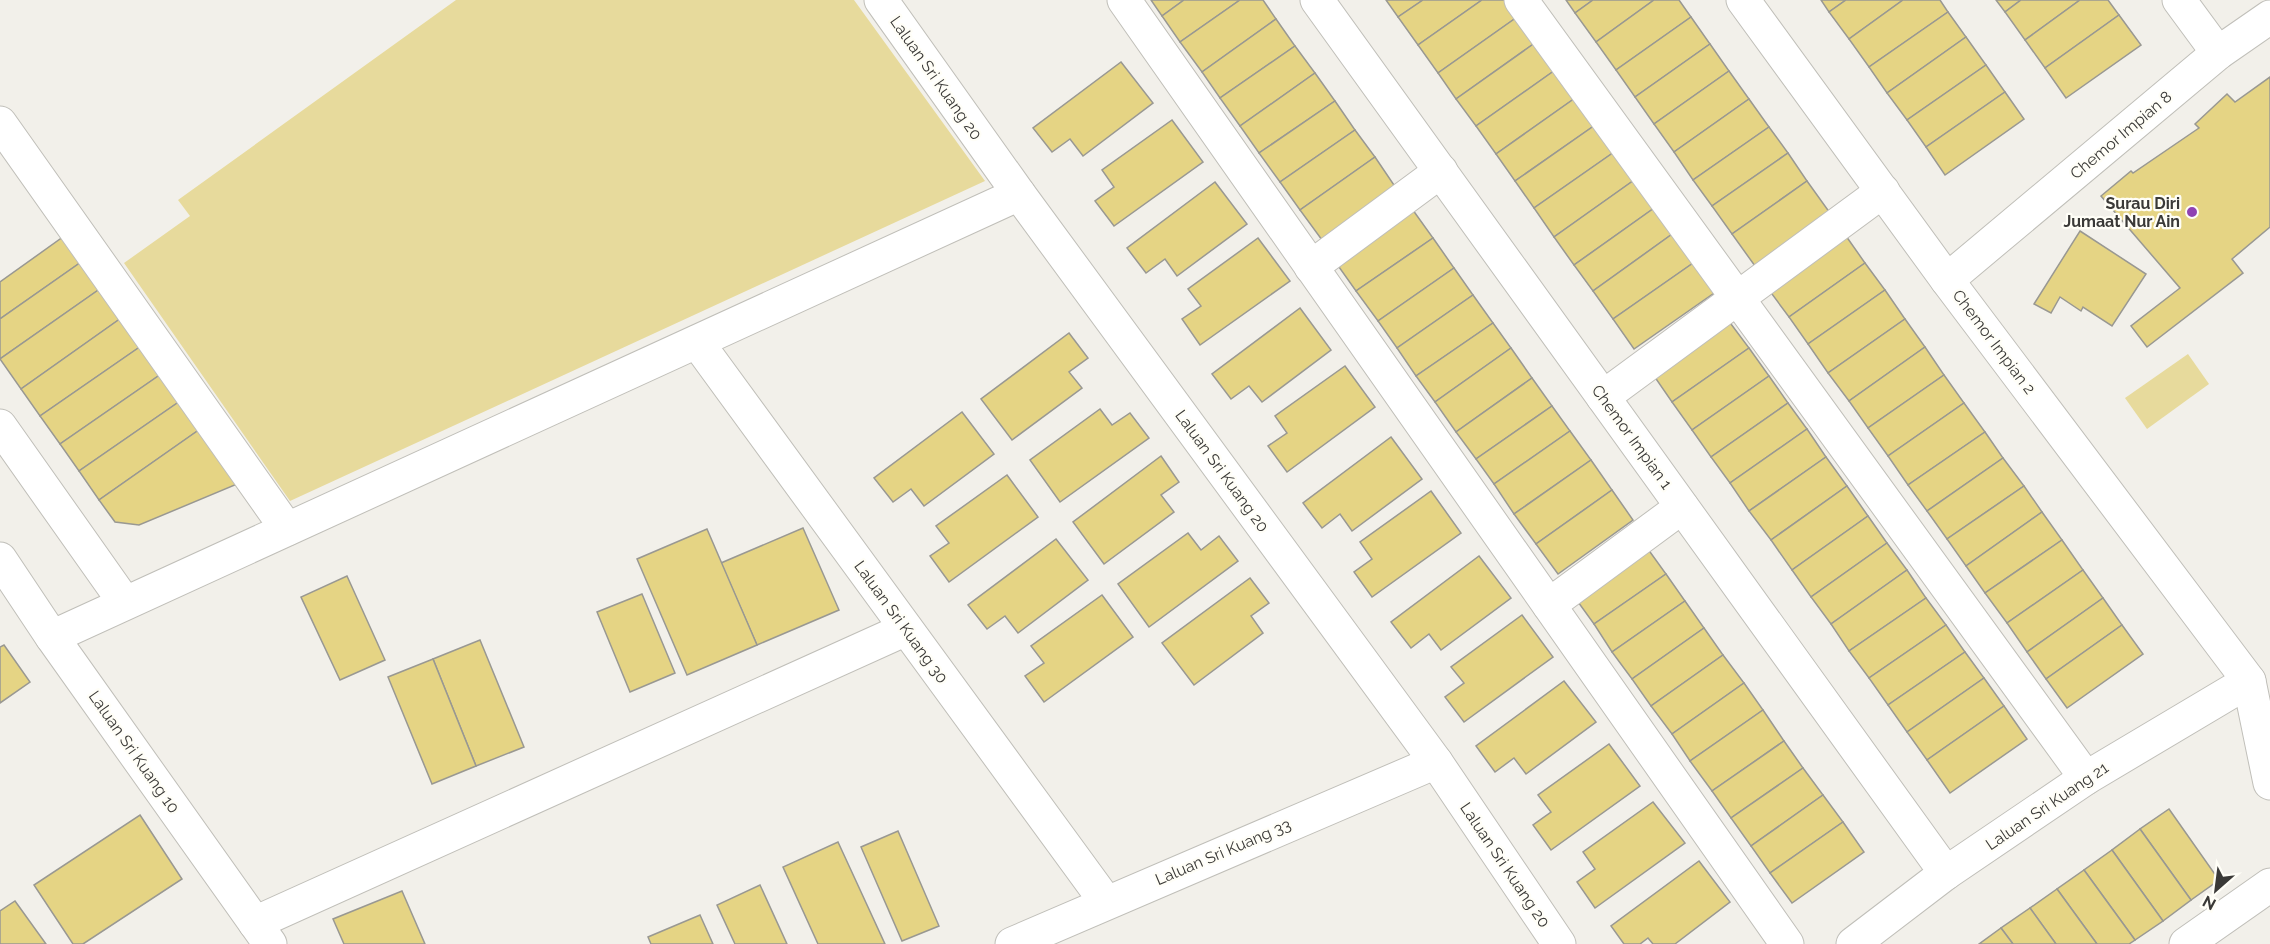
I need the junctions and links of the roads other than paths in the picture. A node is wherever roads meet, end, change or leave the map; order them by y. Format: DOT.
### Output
graph roads {
  1 [pos="881,0"];
  2 [pos="1124,0"];
  3 [pos="1317,0"];
  4 [pos="1521,0"];
  5 [pos="1743,0"];
  6 [pos="2179,0"];
  7 [pos="2270,16"];
  8 [pos="2218,53"];
  9 [pos="0,123"];
  10 [pos="1441,171"];
  11 [pos="1883,191"];
  12 [pos="1019,194"];
  13 [pos="1311,267"];
  14 [pos="1947,280"];
  15 [pos="1737,298"];
  16 [pos="697,342"];
  17 [pos="1603,397"];
  18 [pos="0,426"];
  19 [pos="1682,507"];
  20 [pos="287,529"];
  21 [pos="0,559"];
  22 [pos="125,603"];
  23 [pos="1549,605"];
  24 [pos="906,629"];
  25 [pos="52,637"];
  26 [pos="2248,681"];
  27 [pos="1436,762"];
  28 [pos="2086,778"];
  29 [pos="2270,783"];
  30 [pos="1946,873"];
  31 [pos="2270,885"];
  32 [pos="1106,902"];
  33 [pos="262,933"];
  34 [pos="1012,944"];
  35 [pos="1559,944"];
  36 [pos="1787,944"];
  37 [pos="1853,944"];
  38 [pos="2186,944"];
  1 -- 12 [label="street, Laluan Sri Kuang 20"];
  2 -- 13 [label="street"];
  3 -- 10 [label="street, Chemor Impian 1"];
  4 -- 15 [label="street"];
  5 -- 11 [label="street, Chemor Impian 2"];
  6 -- 8 [label="street"];
  7 -- 8 [label="street, Chemor Impian 8"];
  8 -- 14 [label="street, Chemor Impian 8"];
  9 -- 20 [label="street"];
  10 -- 13 [label="street"];
  10 -- 17 [label="street, Chemor Impian 1"];
  11 -- 14 [label="street, Chemor Impian 2"];
  11 -- 15 [label="street"];
  12 -- 16 [label="street"];
  12 -- 27 [label="street, Laluan Sri Kuang 20"];
  13 -- 23 [label="street"];
  14 -- 26 [label="street, Chemor Impian 2"];
  15 -- 17 [label="street"];
  15 -- 28 [label="street"];
  16 -- 20 [label="street"];
  16 -- 24 [label="street, Laluan Sri Kuang 30"];
  17 -- 19 [label="street, Chemor Impian 1"];
  18 -- 22 [label="street"];
  19 -- 23 [label="street"];
  19 -- 30 [label="street, Chemor Impian 1"];
  20 -- 22 [label="street"];
  21 -- 25 [label="street, Laluan Sri Kuang 10"];
  22 -- 25 [label="street"];
  23 -- 36 [label="street"];
  24 -- 32 [label="street, Laluan Sri Kuang 30"];
  24 -- 33 [label="street"];
  25 -- 33 [label="street, Laluan Sri Kuang 10"];
  26 -- 28 [label="street, Laluan Sri Kuang 21"];
  26 -- 29 [label="street"];
  27 -- 32 [label="street, Laluan Sri Kuang 33"];
  27 -- 35 [label="street, Laluan Sri Kuang 20"];
  28 -- 30 [label="street, Laluan Sri Kuang 21"];
  30 -- 37 [label="street, Laluan Sri Kuang 21"];
  31 -- 38 [label="street"];
  32 -- 34 [label="street, Laluan Sri Kuang 33"];
}
